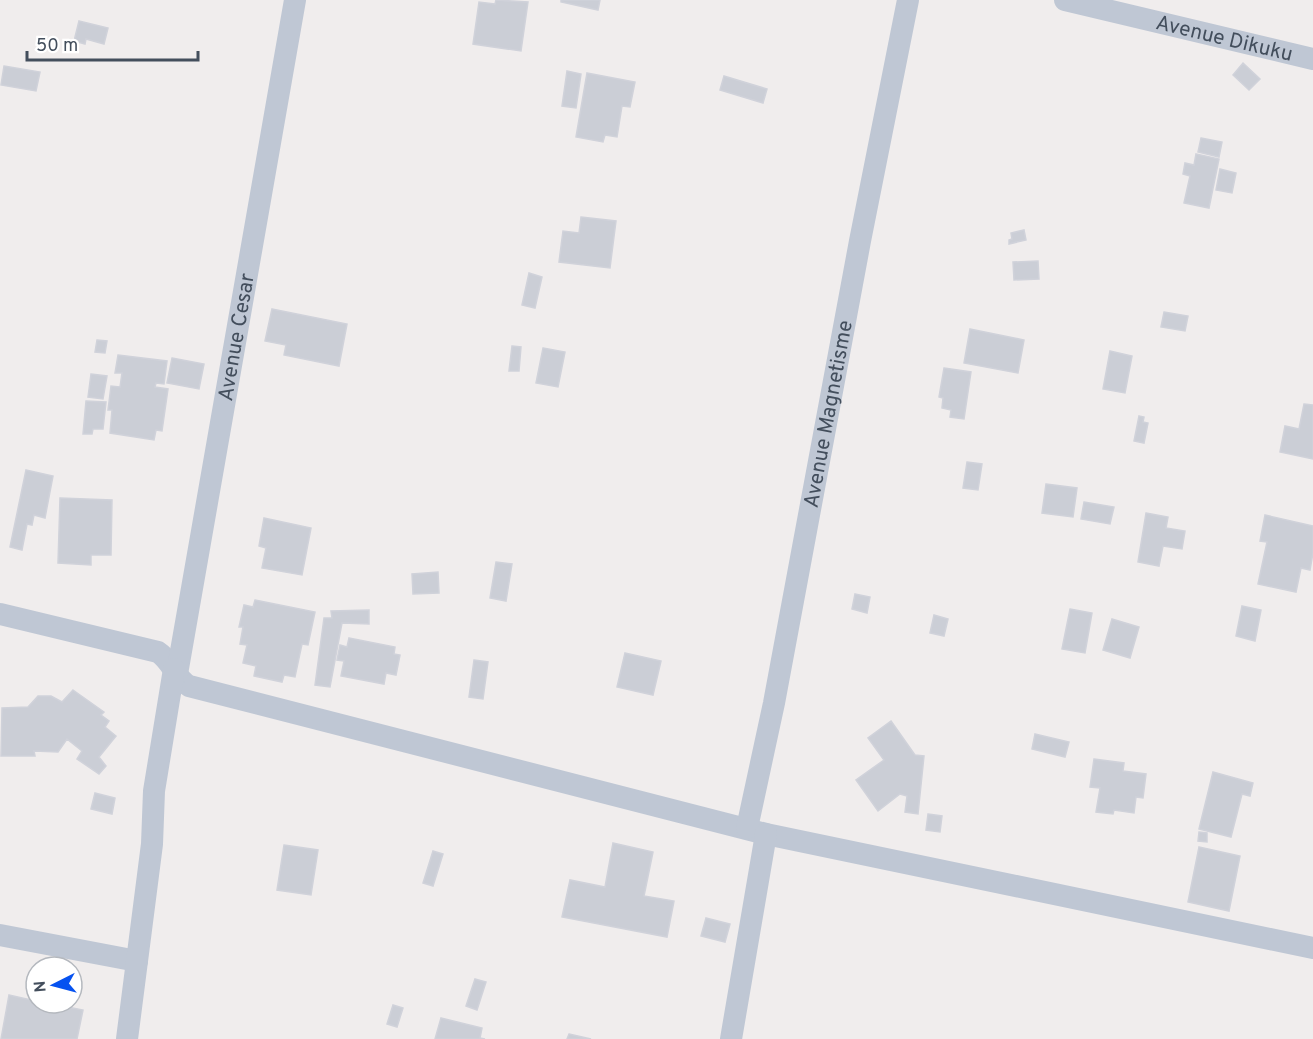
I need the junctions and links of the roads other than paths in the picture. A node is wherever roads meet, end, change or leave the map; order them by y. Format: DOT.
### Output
graph roads {
  1 [pos="295,0"];
  2 [pos="908,0"];
  3 [pos="1065,0"];
  4 [pos="1313,58"];
  5 [pos="0,614"];
  6 [pos="175,671"];
  7 [pos="757,831"];
  8 [pos="0,935"];
  9 [pos="1313,948"];
  10 [pos="137,961"];
  11 [pos="127,1039"];
  12 [pos="731,1039"];
  1 -- 6 [label="street, Avenue Cesar"];
  2 -- 7 [label="street, Avenue Magnetisme"];
  3 -- 4 [label="street, Avenue Dikuku"];
  5 -- 6 [label="street"];
  6 -- 7 [label="street"];
  6 -- 10 [label="street, Avenue Cesar"];
  7 -- 9 [label="street"];
  7 -- 12 [label="street, Avenue Magnetisme"];
  8 -- 10 [label="street"];
  10 -- 11 [label="street, Avenue Cesar"];
}
